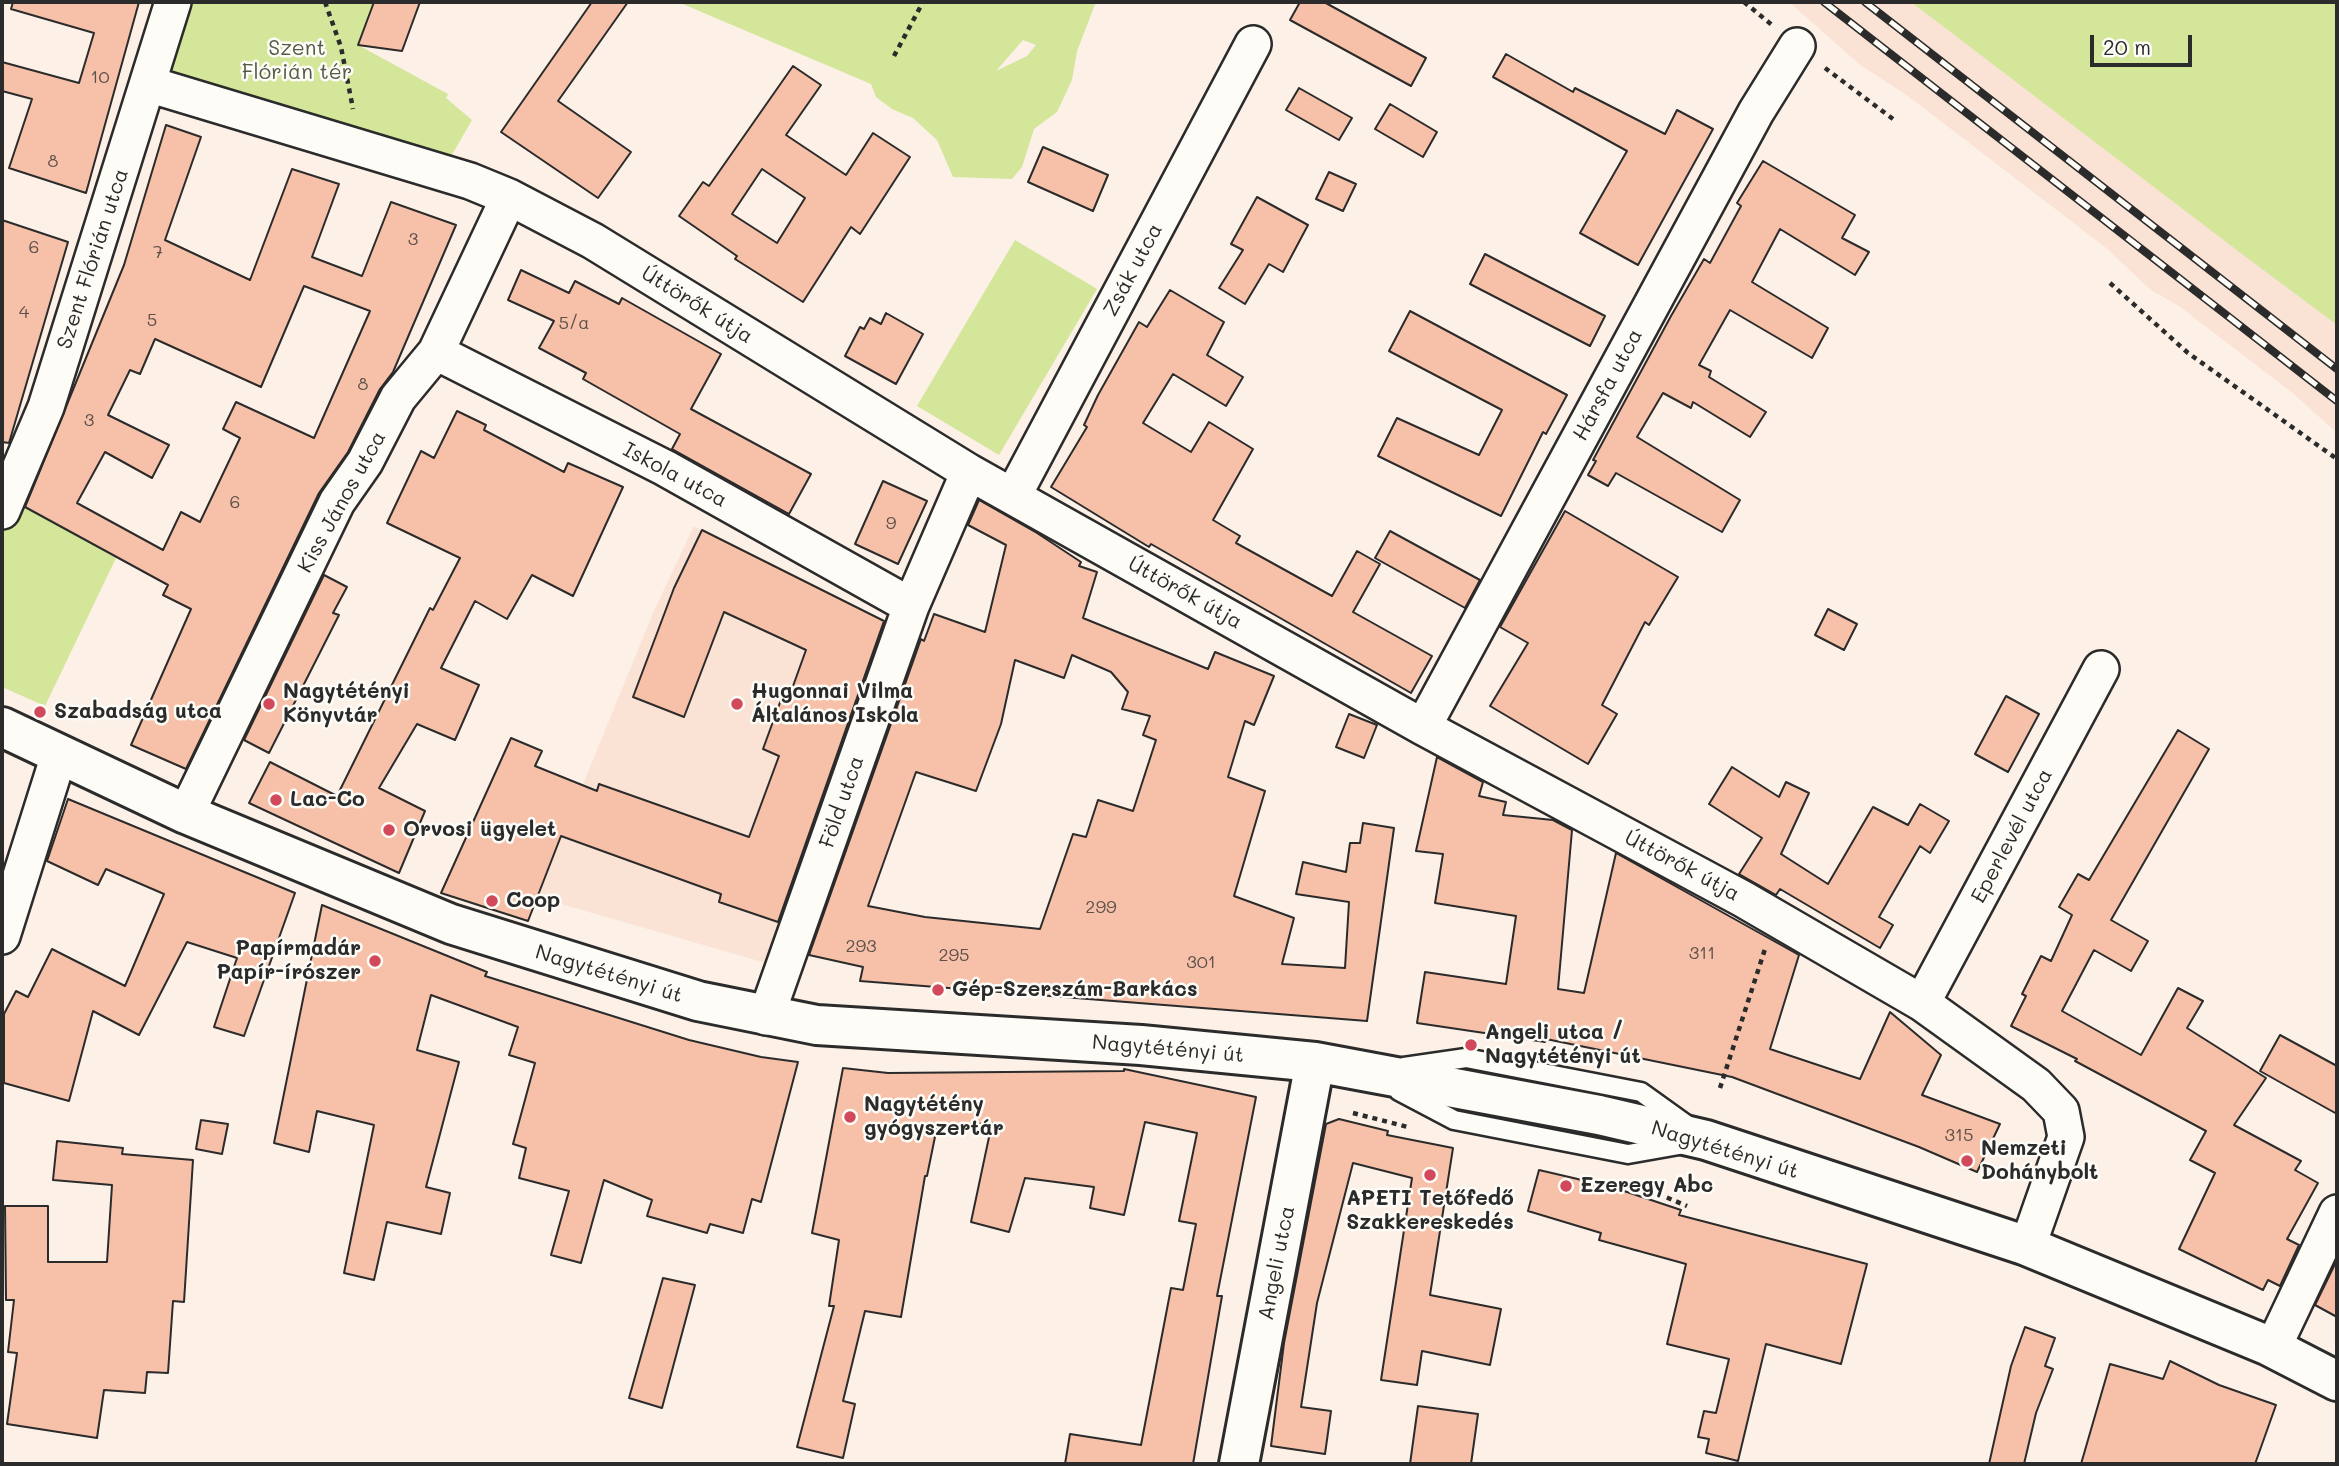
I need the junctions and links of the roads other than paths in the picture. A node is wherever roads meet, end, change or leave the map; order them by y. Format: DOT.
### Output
graph roads {
  1 [pos="173,2"];
  2 [pos="1253,44"];
  3 [pos="1797,46"];
  4 [pos="148,84"];
  5 [pos="509,197"];
  6 [pos="436,352"];
  7 [pos="969,472"];
  8 [pos="1013,496"];
  9 [pos="4,507"];
  10 [pos="911,606"];
  11 [pos="2101,669"];
  12 [pos="2,727"];
  13 [pos="1423,727"];
  14 [pos="59,755"];
  15 [pos="186,814"];
  16 [pos="2,936"];
  17 [pos="1922,1003"];
  18 [pos="766,1017"];
  19 [pos="1315,1062"];
  20 [pos="2337,1213"];
  21 [pos="2024,1245"];
  22 [pos="2269,1346"];
  23 [pos="2337,1381"];
  24 [pos="1239,1464"];
  1 -- 4 [label="street, Szent Flórián utca"];
  2 -- 8 [label="street, Zsák utca"];
  3 -- 13 [label="street, Hársfa utca"];
  4 -- 5 [label="street, Úttörők útja"];
  4 -- 9 [label="street, Szent Flórián utca"];
  5 -- 6 [label="street, Kiss János utca"];
  5 -- 7 [label="street, Úttörők útja"];
  6 -- 10 [label="street, Iskola utca"];
  6 -- 15 [label="street, Kiss János utca"];
  7 -- 8 [label="street, Úttörők útja"];
  7 -- 10 [label="street, Föld utca"];
  8 -- 13 [label="street, Úttörők útja"];
  10 -- 18 [label="street, Föld utca"];
  11 -- 17 [label="street, Eperlevél utca"];
  12 -- 14 [label="main road, Nagytétényi út"];
  13 -- 17 [label="street, Úttörők útja"];
  14 -- 15 [label="main road, Nagytétényi út"];
  14 -- 16 [label="street"];
  15 -- 18 [label="main road, Nagytétényi út"];
  17 -- 21 [label="street, Úttörők útja"];
  18 -- 19 [label="main road, Nagytétényi út"];
  19 -- 21 [label="main road, Nagytétényi út"];
  19 -- 24 [label="main road, Angeli utca"];
  20 -- 22 [label="street"];
  21 -- 22 [label="main road, Nagytétényi út"];
  22 -- 23 [label="main road, Nagytétényi út"];
}
